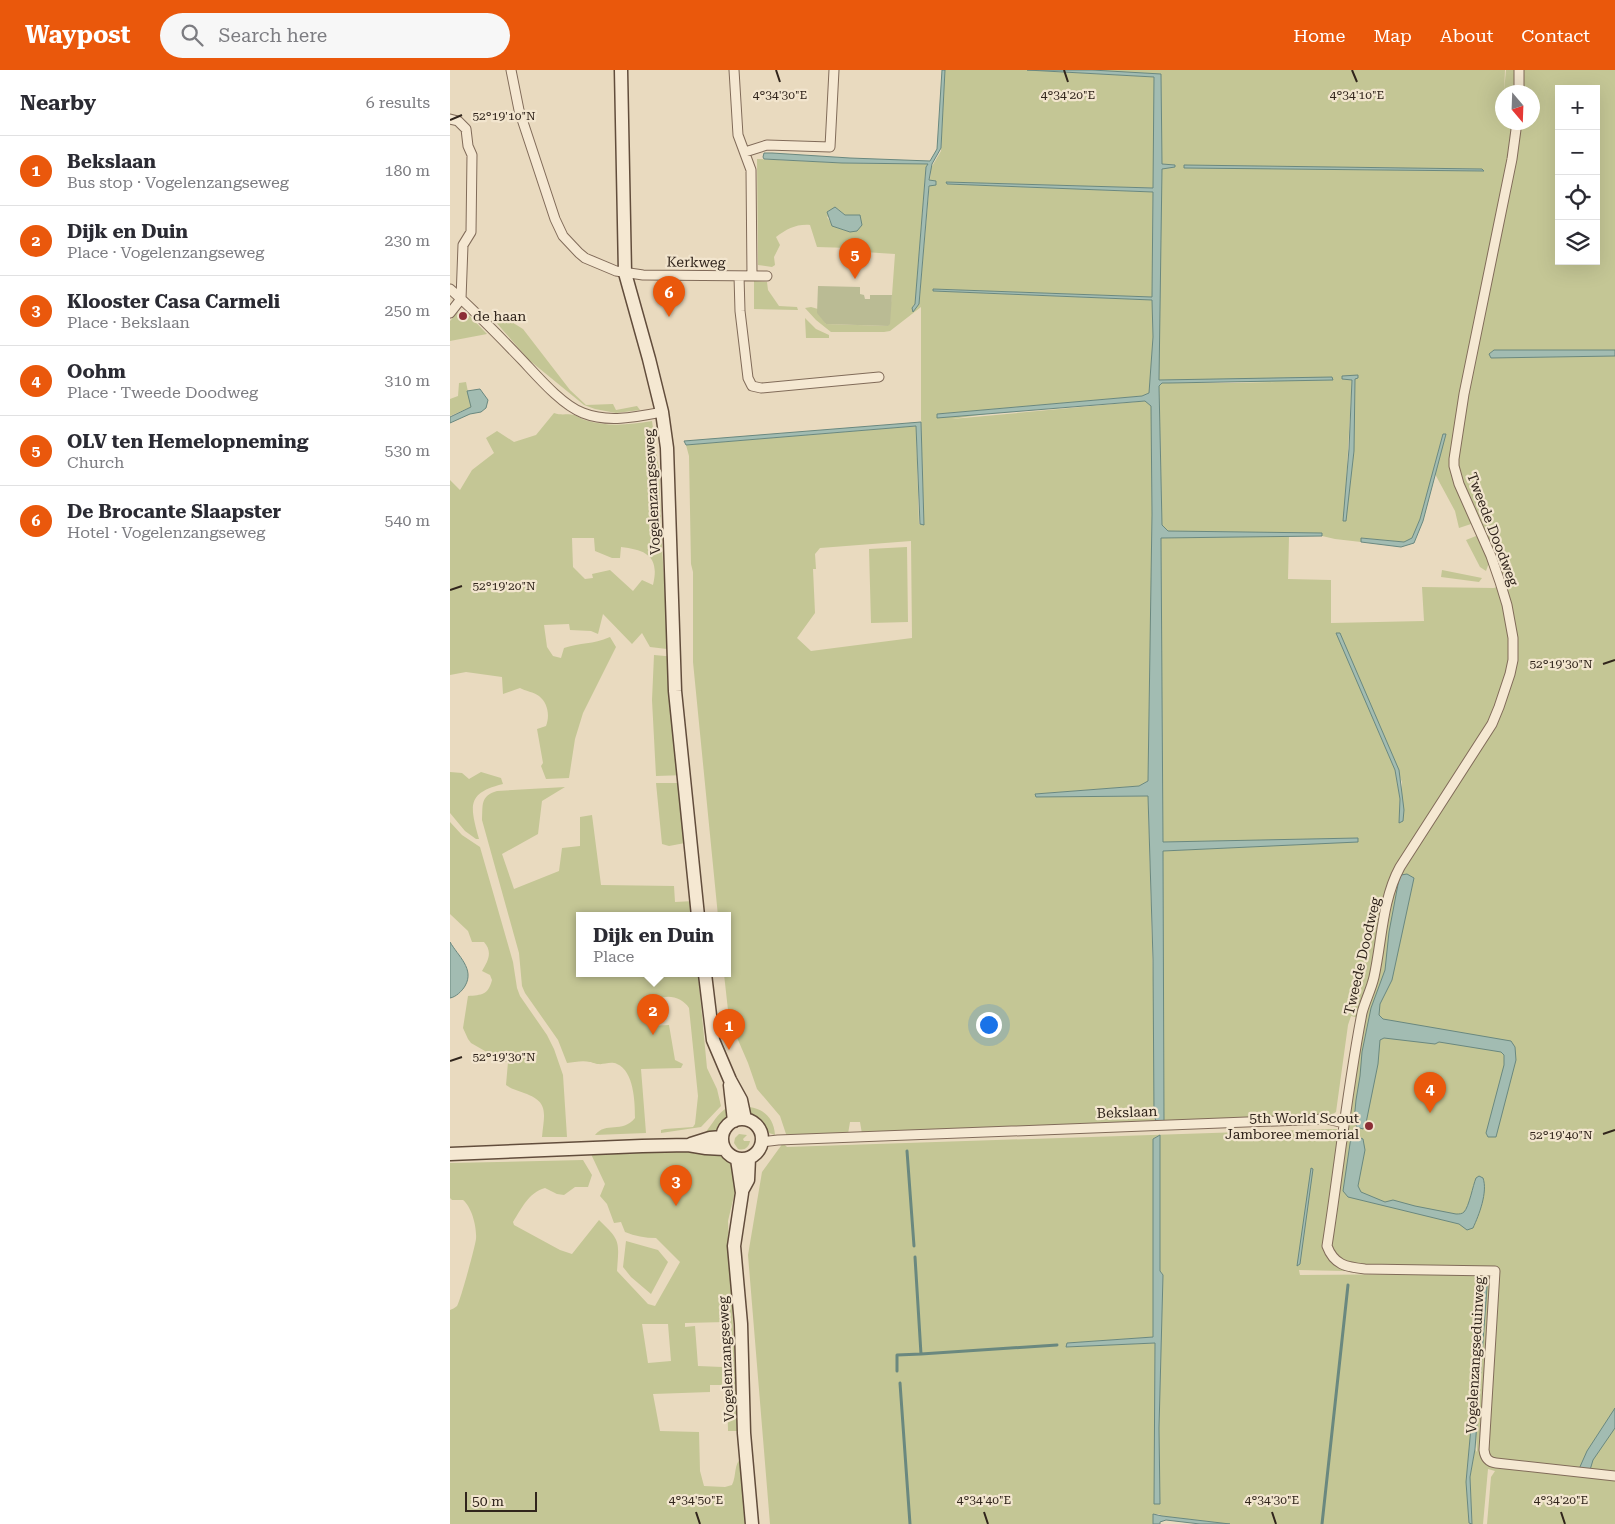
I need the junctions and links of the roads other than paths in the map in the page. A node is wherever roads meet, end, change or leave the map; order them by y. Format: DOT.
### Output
graph roads {
  1 [pos="511,70"];
  2 [pos="621,70"];
  3 [pos="734,70"];
  4 [pos="834,70"];
  5 [pos="1519,70"];
  6 [pos="1519,85"];
  7 [pos="450,119"];
  8 [pos="1516,130"];
  9 [pos="744,152"];
  10 [pos="625,273"];
  11 [pos="739,276"];
  12 [pos="752,276"];
  13 [pos="767,276"];
  14 [pos="450,289"];
  15 [pos="461,299"];
  16 [pos="450,313"];
  17 [pos="879,377"];
  18 [pos="662,412"];
  19 [pos="698,912"];
  20 [pos="705,977"];
  21 [pos="740,1120"];
  22 [pos="1344,1123"];
  23 [pos="761,1142"];
  24 [pos="723,1143"];
  25 [pos="450,1154"];
  26 [pos="743,1158"];
  27 [pos="1615,1476"];
  28 [pos="752,1524"];
  1 -- 10 [label="street, Kerkweg"];
  2 -- 10 [label="main road, Vogelenzangseweg"];
  3 -- 9 [label="street"];
  4 -- 9 [label="street"];
  5 -- 6 [label="street"];
  7 -- 15 [label="street"];
  8 -- 22 [label="street, Tweede Doodweg"];
  9 -- 12 [label="street"];
  10 -- 11 [label="street, Kerkweg"];
  10 -- 18 [label="main road, Vogelenzangseweg"];
  11 -- 12 [label="street, Kerkweg"];
  11 -- 17 [label="street"];
  12 -- 13 [label="street, Kerkweg"];
  14 -- 15 [label="street"];
  15 -- 16 [label="street"];
  15 -- 18 [label="street"];
  18 -- 19 [label="main road, Vogelenzangseweg"];
  20 -- 21 [label="main road"];
  21 -- 23 [label="main road"];
  21 -- 24 [label="main road"];
  22 -- 23 [label="street, Bekslaan"];
  22 -- 27 [label="street, Vogelenzangseduinweg"];
  23 -- 26 [label="main road"];
  24 -- 25 [label="main road"];
  24 -- 26 [label="main road"];
  26 -- 28 [label="main road, Vogelenzangseweg"];
}
